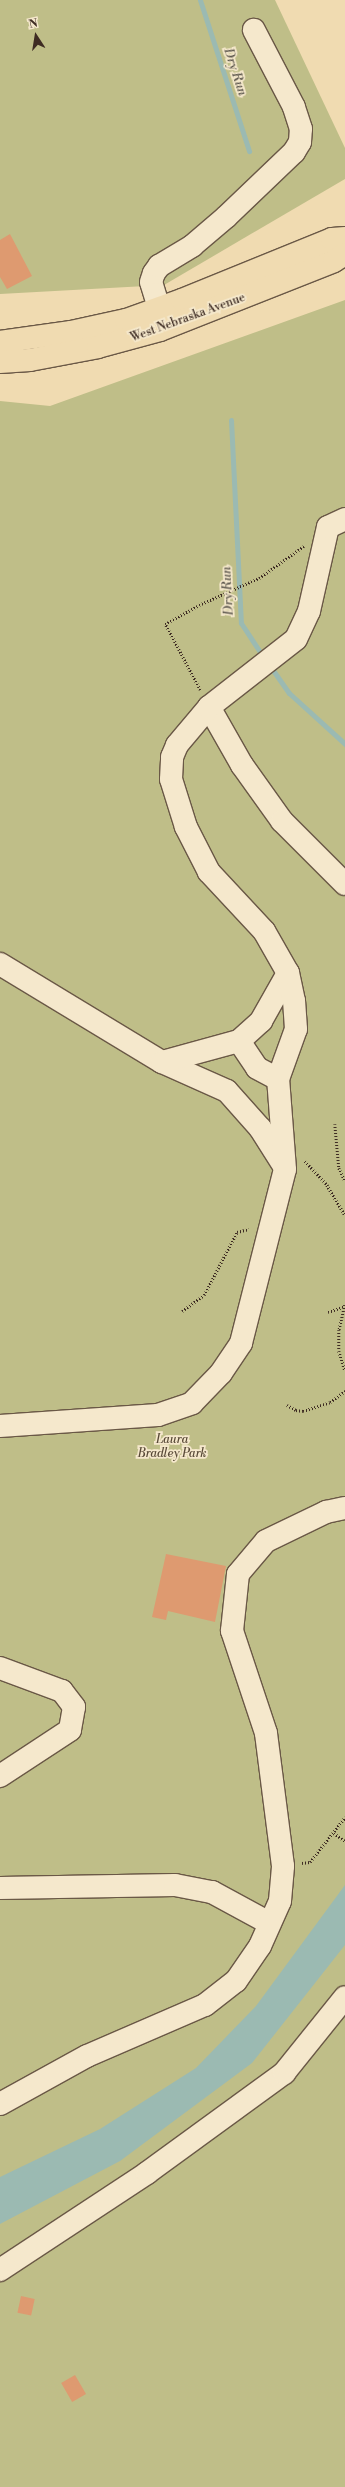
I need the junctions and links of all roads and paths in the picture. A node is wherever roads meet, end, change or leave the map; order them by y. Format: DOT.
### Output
graph roads {
  1 [pos="254,30"];
  2 [pos="345,238"];
  3 [pos="345,254"];
  4 [pos="159,308"];
  5 [pos="0,342"];
  6 [pos="0,362"];
  7 [pos="336,523"];
  8 [pos="209,707"];
  9 [pos="345,884"];
  10 [pos="0,964"];
  11 [pos="288,973"];
  12 [pos="239,1041"];
  13 [pos="162,1062"];
  14 [pos="278,1079"];
  15 [pos="335,1124"];
  16 [pos="294,1164"];
  17 [pos="345,1181"];
  18 [pos="345,1215"];
  19 [pos="271,1224"];
  20 [pos="345,1306"];
  21 [pos="182,1311"];
  22 [pos="328,1312"];
  23 [pos="345,1371"];
  24 [pos="345,1392"];
  25 [pos="287,1405"];
  26 [pos="0,1426"];
  27 [pos="345,1508"];
  28 [pos="0,1668"];
  29 [pos="0,1776"];
  30 [pos="345,1817"];
  31 [pos="334,1833"];
  32 [pos="345,1841"];
  33 [pos="283,1866"];
  34 [pos="0,1888"];
  35 [pos="269,1923"];
  36 [pos="345,1997"];
  37 [pos="0,2104"];
  38 [pos="0,2270"];
  1 -- 4 [label="lane"];
  2 -- 4 [label="main road, West Nebraska Avenue"];
  3 -- 6 [label="main road, West Nebraska Avenue"];
  4 -- 5 [label="main road, West Nebraska Avenue"];
  7 -- 8 [label="lane"];
  7 -- 8 [label="path"];
  8 -- 9 [label="lane"];
  8 -- 11 [label="lane"];
  10 -- 13 [label="lane"];
  11 -- 12 [label="lane"];
  11 -- 14 [label="lane"];
  12 -- 13 [label="lane"];
  12 -- 14 [label="lane"];
  13 -- 16 [label="lane"];
  14 -- 16 [label="lane"];
  15 -- 17 [label="path"];
  16 -- 18 [label="path"];
  16 -- 19 [label="lane"];
  19 -- 21 [label="path"];
  19 -- 26 [label="lane"];
  20 -- 22 [label="path"];
  20 -- 23 [label="path"];
  24 -- 25 [label="path"];
  27 -- 33 [label="lane"];
  28 -- 29 [label="lane"];
  30 -- 31 [label="path"];
  31 -- 32 [label="path"];
  31 -- 33 [label="path"];
  33 -- 35 [label="lane"];
  34 -- 35 [label="lane"];
  35 -- 37 [label="lane"];
  36 -- 38 [label="lane"];
}
